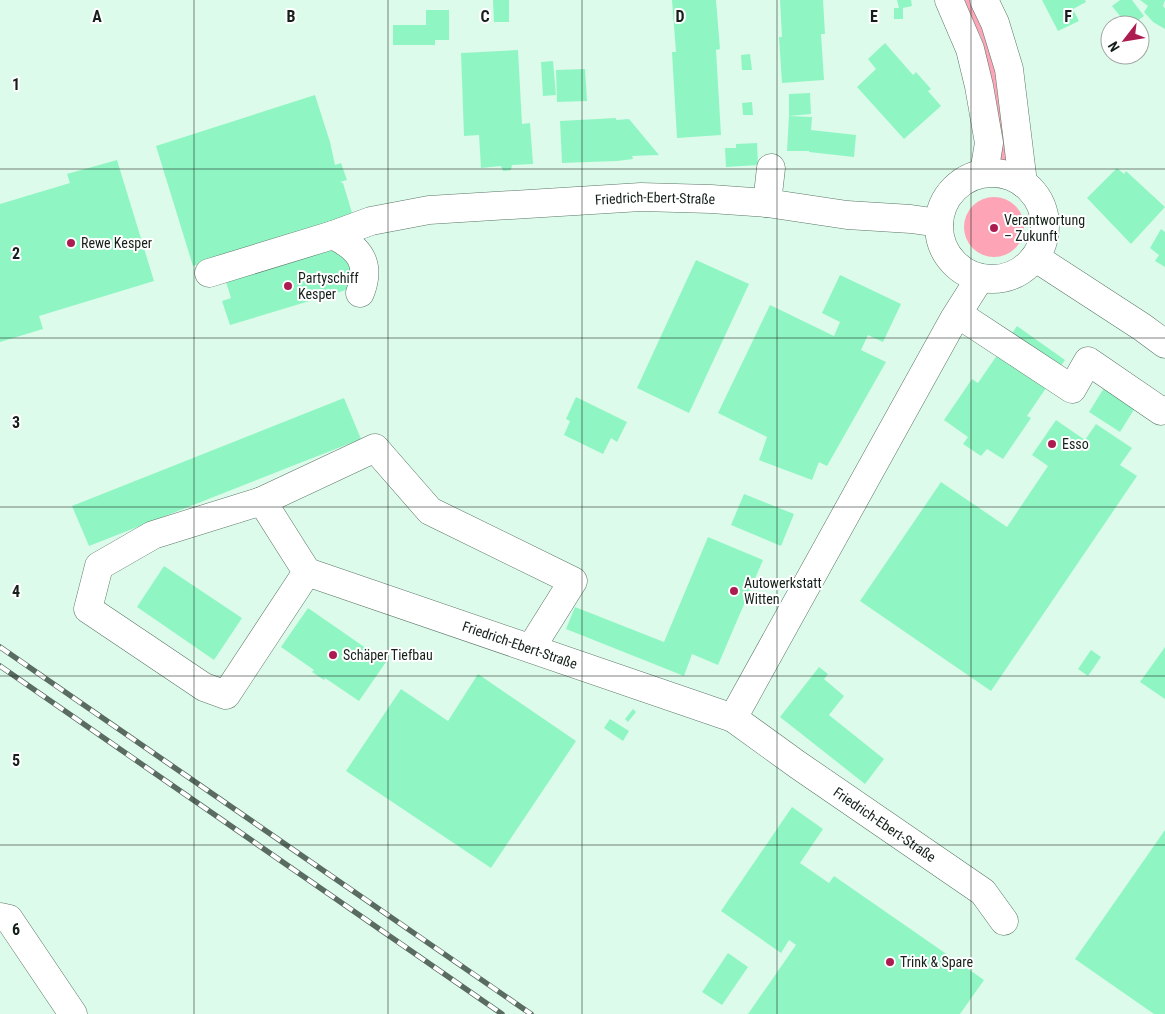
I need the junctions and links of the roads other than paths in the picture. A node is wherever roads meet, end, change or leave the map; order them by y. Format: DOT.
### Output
graph roads {
  1 [pos="950,0"];
  2 [pos="984,0"];
  3 [pos="771,168"];
  4 [pos="984,173"];
  5 [pos="1024,183"];
  6 [pos="767,203"];
  7 [pos="399,216"];
  8 [pos="939,223"];
  9 [pos="333,235"];
  10 [pos="1036,258"];
  11 [pos="364,266"];
  12 [pos="208,274"];
  13 [pos="980,278"];
  14 [pos="360,293"];
  15 [pos="958,314"];
  16 [pos="1165,344"];
  17 [pos="1165,410"];
  18 [pos="262,501"];
  19 [pos="307,572"];
  20 [pos="531,648"];
  21 [pos="733,718"];
  22 [pos="0,918"];
  23 [pos="1004,921"];
  24 [pos="73,1014"];
  1 -- 4 [label="street"];
  2 -- 5 [label="street"];
  3 -- 6 [label="street"];
  4 -- 5 [label="street"];
  4 -- 8 [label="street"];
  5 -- 10 [label="street"];
  6 -- 7 [label="street, Friedrich-Ebert-Straße"];
  6 -- 8 [label="street, Friedrich-Ebert-Straße"];
  7 -- 9 [label="street, Friedrich-Ebert-Straße"];
  7 -- 11 [label="street"];
  8 -- 13 [label="street"];
  9 -- 11 [label="street"];
  9 -- 12 [label="street, Friedrich-Ebert-Straße"];
  10 -- 13 [label="street"];
  10 -- 16 [label="street"];
  11 -- 14 [label="street"];
  13 -- 15 [label="street"];
  15 -- 17 [label="street"];
  15 -- 21 [label="street"];
  18 -- 19 [label="street"];
  18 -- 19 [label="street"];
  18 -- 20 [label="street"];
  19 -- 20 [label="street, Friedrich-Ebert-Straße"];
  20 -- 21 [label="street, Friedrich-Ebert-Straße"];
  21 -- 23 [label="street, Friedrich-Ebert-Straße"];
  22 -- 24 [label="street"];
}
